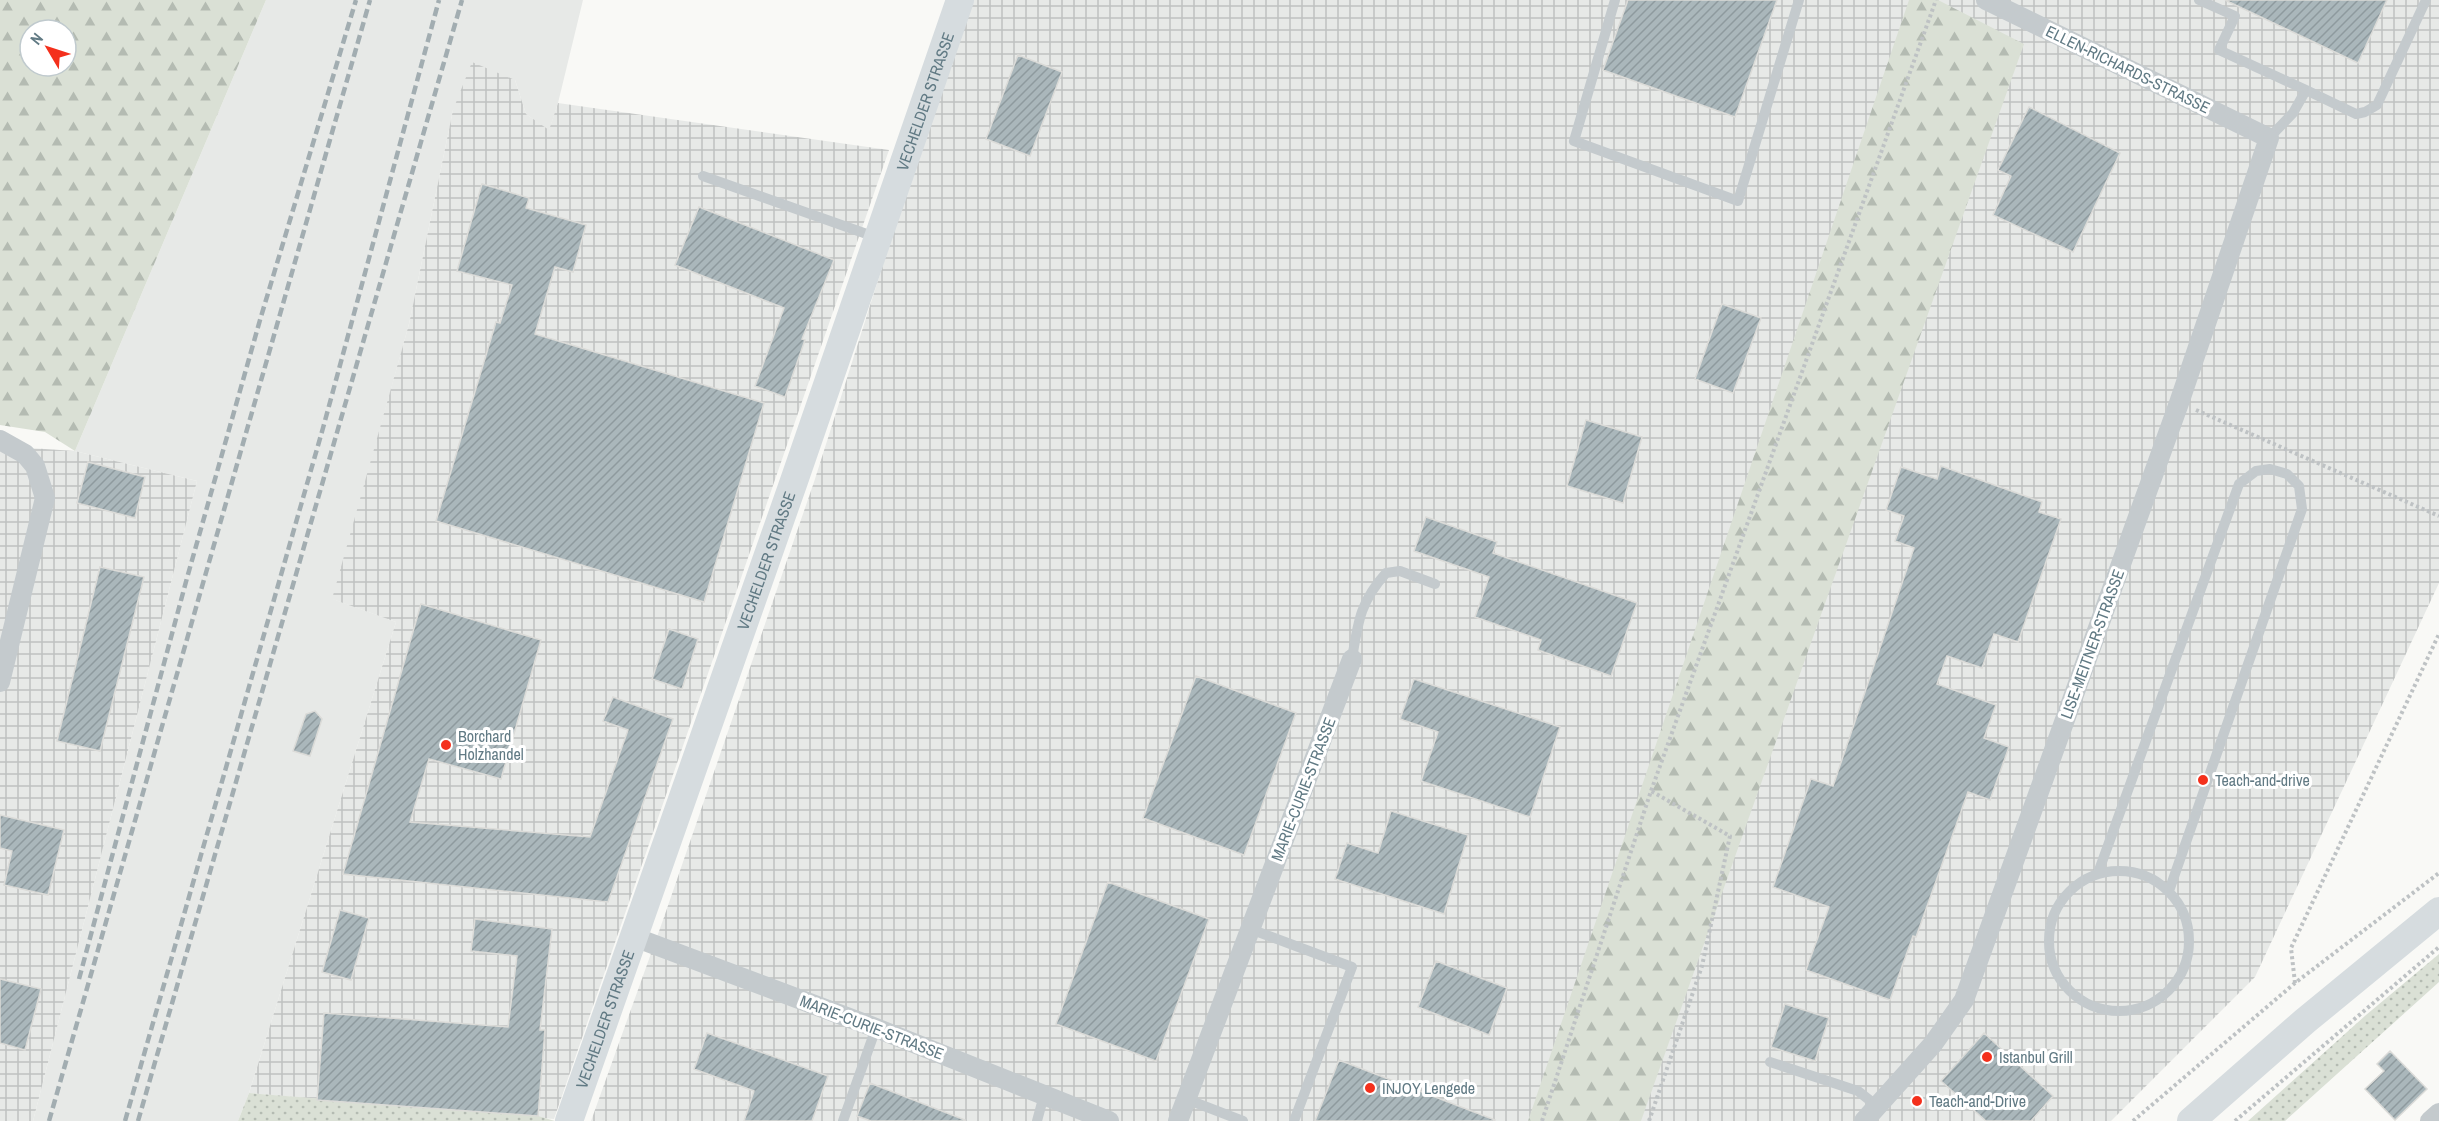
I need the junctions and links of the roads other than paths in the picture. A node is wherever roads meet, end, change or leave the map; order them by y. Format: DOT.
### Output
graph roads {
  1 [pos="960,0"];
  2 [pos="1615,0"];
  3 [pos="1799,0"];
  4 [pos="1986,0"];
  5 [pos="2199,0"];
  6 [pos="2426,0"];
  7 [pos="2306,90"];
  8 [pos="2269,138"];
  9 [pos="703,176"];
  10 [pos="878,238"];
  11 [pos="0,440"];
  12 [pos="1435,584"];
  13 [pos="1352,659"];
  14 [pos="0,682"];
  15 [pos="2098,873"];
  16 [pos="2169,891"];
  17 [pos="2439,911"];
  18 [pos="1250,929"];
  19 [pos="634,937"];
  20 [pos="876,1028"];
  21 [pos="1770,1062"];
  22 [pos="1044,1095"];
  23 [pos="1186,1099"];
  24 [pos="2439,1113"];
  25 [pos="1870,1114"];
  26 [pos="569,1121"];
  27 [pos="843,1121"];
  28 [pos="1036,1121"];
  29 [pos="1109,1121"];
  30 [pos="1178,1121"];
  31 [pos="1243,1121"];
  32 [pos="1293,1121"];
  33 [pos="2191,1121"];
  34 [pos="2430,1121"];
  1 -- 10 [label="main road, VECHELDER STRASSE"];
  2 -- 3 [label="lane"];
  4 -- 8 [label="street, ELLEN-RICHARDS-STRASSE"];
  5 -- 7 [label="lane"];
  6 -- 7 [label="lane"];
  7 -- 8 [label="lane"];
  8 -- 25 [label="street, LISE-MEITNER-STRASSE"];
  9 -- 10 [label="lane"];
  10 -- 19 [label="main road, VECHELDER STRASSE"];
  11 -- 14 [label="street"];
  12 -- 13 [label="lane"];
  13 -- 18 [label="street, MARIE-CURIE-STRASSE"];
  15 -- 16 [label="lane"];
  15 -- 16 [label="lane"];
  15 -- 16 [label="lane"];
  17 -- 33 [label="main road"];
  18 -- 23 [label="street, MARIE-CURIE-STRASSE"];
  18 -- 32 [label="lane"];
  19 -- 20 [label="street, MARIE-CURIE-STRASSE"];
  19 -- 26 [label="main road, VECHELDER STRASSE"];
  20 -- 22 [label="street, MARIE-CURIE-STRASSE"];
  20 -- 27 [label="lane"];
  21 -- 25 [label="lane"];
  22 -- 28 [label="lane"];
  22 -- 29 [label="street, MARIE-CURIE-STRASSE"];
  23 -- 30 [label="street, MARIE-CURIE-STRASSE"];
  23 -- 31 [label="lane"];
  24 -- 34 [label="street"];
}
